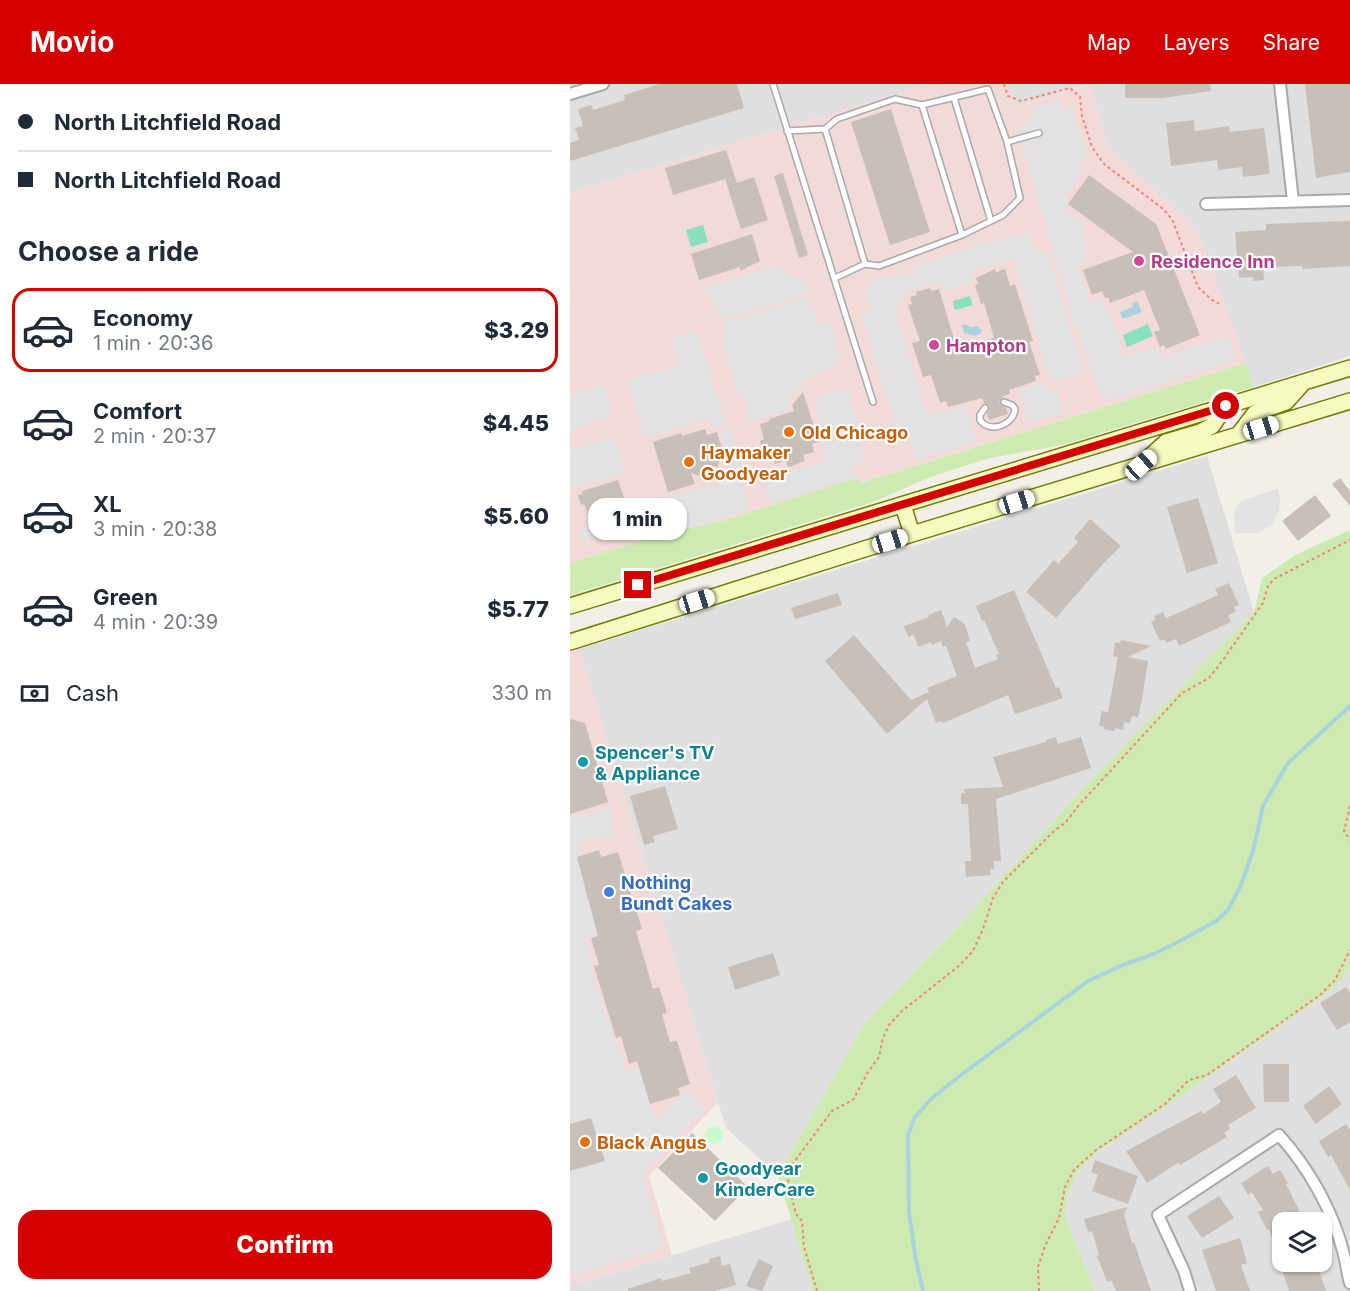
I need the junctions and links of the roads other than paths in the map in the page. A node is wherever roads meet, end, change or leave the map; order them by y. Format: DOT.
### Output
graph roads {
  1 [pos="603,84"];
  2 [pos="773,84"];
  3 [pos="1280,84"];
  4 [pos="570,94"];
  5 [pos="954,98"];
  6 [pos="922,105"];
  7 [pos="825,129"];
  8 [pos="787,130"];
  9 [pos="1039,133"];
  10 [pos="1007,142"];
  11 [pos="1350,200"];
  12 [pos="1293,201"];
  13 [pos="1206,204"];
  14 [pos="991,221"];
  15 [pos="962,235"];
  16 [pos="865,264"];
  17 [pos="835,278"];
  18 [pos="1350,368"];
  19 [pos="1304,382"];
  20 [pos="1350,401"];
  21 [pos="873,402"];
  22 [pos="1004,402"];
  23 [pos="1226,406"];
  24 [pos="986,408"];
  25 [pos="1238,435"];
  26 [pos="1141,465"];
  27 [pos="903,505"];
  28 [pos="912,534"];
  29 [pos="570,606"];
  30 [pos="570,642"];
  31 [pos="1350,1283"];
  32 [pos="1190,1291"];
  1 -- 4 [label="street"];
  2 -- 8 [label="lane"];
  3 -- 12 [label="street"];
  5 -- 6 [label="lane"];
  5 -- 10 [label="lane"];
  5 -- 14 [label="lane"];
  6 -- 7 [label="lane"];
  6 -- 15 [label="lane"];
  7 -- 8 [label="lane"];
  7 -- 16 [label="lane"];
  8 -- 17 [label="lane"];
  9 -- 10 [label="lane"];
  10 -- 14 [label="lane"];
  11 -- 12 [label="street"];
  12 -- 13 [label="street"];
  14 -- 15 [label="lane"];
  15 -- 16 [label="lane"];
  16 -- 17 [label="lane"];
  17 -- 21 [label="lane"];
  18 -- 19 [label="main road"];
  19 -- 23 [label="main road"];
  19 -- 25 [label="main road"];
  20 -- 25 [label="main road"];
  22 -- 24 [label="lane"];
  23 -- 26 [label="main road"];
  23 -- 27 [label="main road"];
  25 -- 26 [label="main road"];
  26 -- 28 [label="main road"];
  27 -- 28 [label="main road"];
  27 -- 29 [label="main road"];
  28 -- 30 [label="main road"];
  31 -- 32 [label="street"];
}
